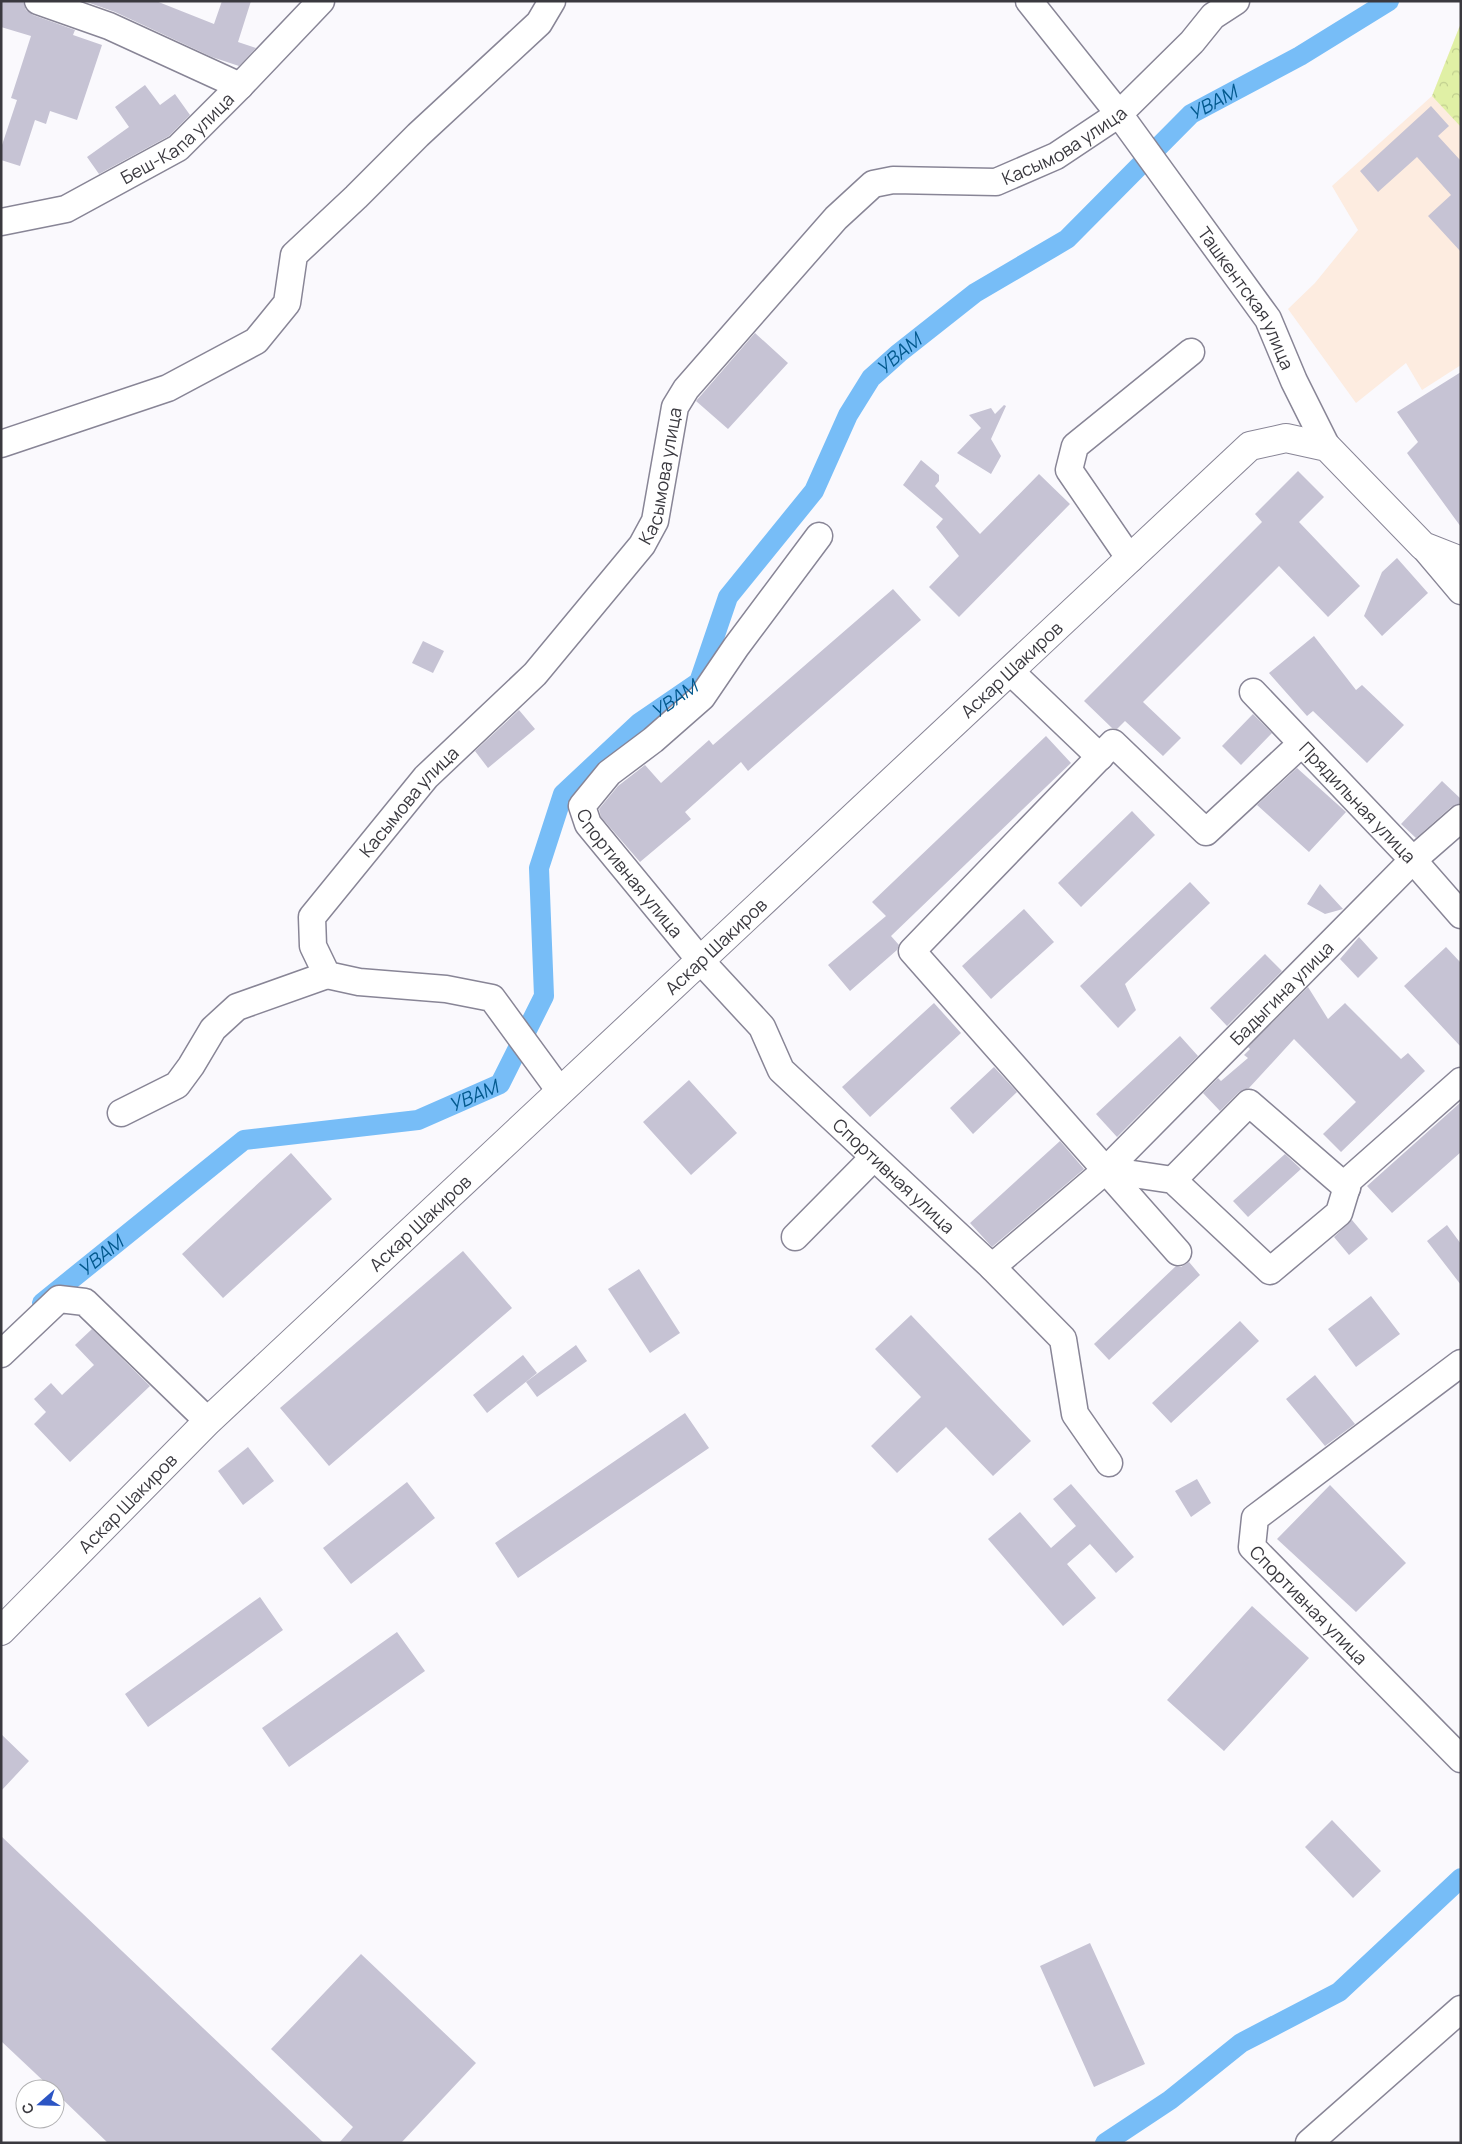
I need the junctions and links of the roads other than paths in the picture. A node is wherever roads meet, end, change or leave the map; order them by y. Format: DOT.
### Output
graph roads {
  1 [pos="38,1"];
  2 [pos="320,1"];
  3 [pos="552,1"];
  4 [pos="1029,1"];
  5 [pos="1236,1"];
  6 [pos="1210,8"];
  7 [pos="240,86"];
  8 [pos="1123,120"];
  9 [pos="1,222"];
  10 [pos="1191,352"];
  11 [pos="1,444"];
  12 [pos="1327,447"];
  13 [pos="819,536"];
  14 [pos="1423,546"];
  15 [pos="1130,559"];
  16 [pos="1461,562"];
  17 [pos="1461,591"];
  18 [pos="1010,671"];
  19 [pos="1253,692"];
  20 [pos="1301,744"];
  21 [pos="1100,757"];
  22 [pos="1461,818"];
  23 [pos="1413,860"];
  24 [pos="1461,915"];
  25 [pos="700,960"];
  26 [pos="327,975"];
  27 [pos="1461,1081"];
  28 [pos="560,1091"];
  29 [pos="121,1113"];
  30 [pos="873,1158"];
  31 [pos="1106,1170"];
  32 [pos="1173,1180"];
  33 [pos="1347,1188"];
  34 [pos="795,1237"];
  35 [pos="1178,1252"];
  36 [pos="992,1267"];
  37 [pos="1,1354"];
  38 [pos="1461,1363"];
  39 [pos="208,1420"];
  40 [pos="1109,1463"];
  41 [pos="1,1631"];
  42 [pos="1461,1759"];
  43 [pos="1461,2009"];
  44 [pos="1309,2143"];
  1 -- 7 [label="street"];
  2 -- 7 [label="street, Беш-Капа улица"];
  3 -- 11 [label="street"];
  4 -- 8 [label="street, Ташкентская улица"];
  5 -- 6 [label="street, Касымова улица"];
  6 -- 8 [label="street, Касымова улица"];
  7 -- 9 [label="street, Беш-Капа улица"];
  8 -- 12 [label="street, Ташкентская улица"];
  8 -- 26 [label="street, Касымова улица"];
  10 -- 15 [label="street"];
  12 -- 14 [label="main road"];
  12 -- 15 [label="main road, Аскар Шакиров"];
  13 -- 25 [label="street, Спортивная улица"];
  14 -- 16 [label="main road"];
  14 -- 17 [label="street"];
  15 -- 18 [label="main road, Аскар Шакиров"];
  18 -- 21 [label="street"];
  18 -- 25 [label="main road, Аскар Шакиров"];
  19 -- 20 [label="street, Прядильная улица"];
  20 -- 21 [label="street"];
  20 -- 23 [label="street, Прядильная улица"];
  21 -- 31 [label="street"];
  22 -- 23 [label="street, Бадыгина улица"];
  23 -- 24 [label="street, Прядильная улица"];
  23 -- 31 [label="street, Бадыгина улица"];
  25 -- 28 [label="main road, Аскар Шакиров"];
  25 -- 30 [label="street, Спортивная улица"];
  26 -- 28 [label="street"];
  26 -- 29 [label="street"];
  27 -- 33 [label="street"];
  28 -- 39 [label="main road, Аскар Шакиров"];
  30 -- 34 [label="street"];
  30 -- 36 [label="street, Спортивная улица"];
  31 -- 32 [label="street"];
  31 -- 35 [label="street"];
  31 -- 36 [label="street, Бадыгина улица"];
  32 -- 33 [label="street"];
  32 -- 33 [label="street"];
  36 -- 40 [label="street, Спортивная улица"];
  37 -- 39 [label="street"];
  38 -- 42 [label="street, Спортивная улица"];
  39 -- 41 [label="main road, Аскар Шакиров"];
  43 -- 44 [label="street"];
}
